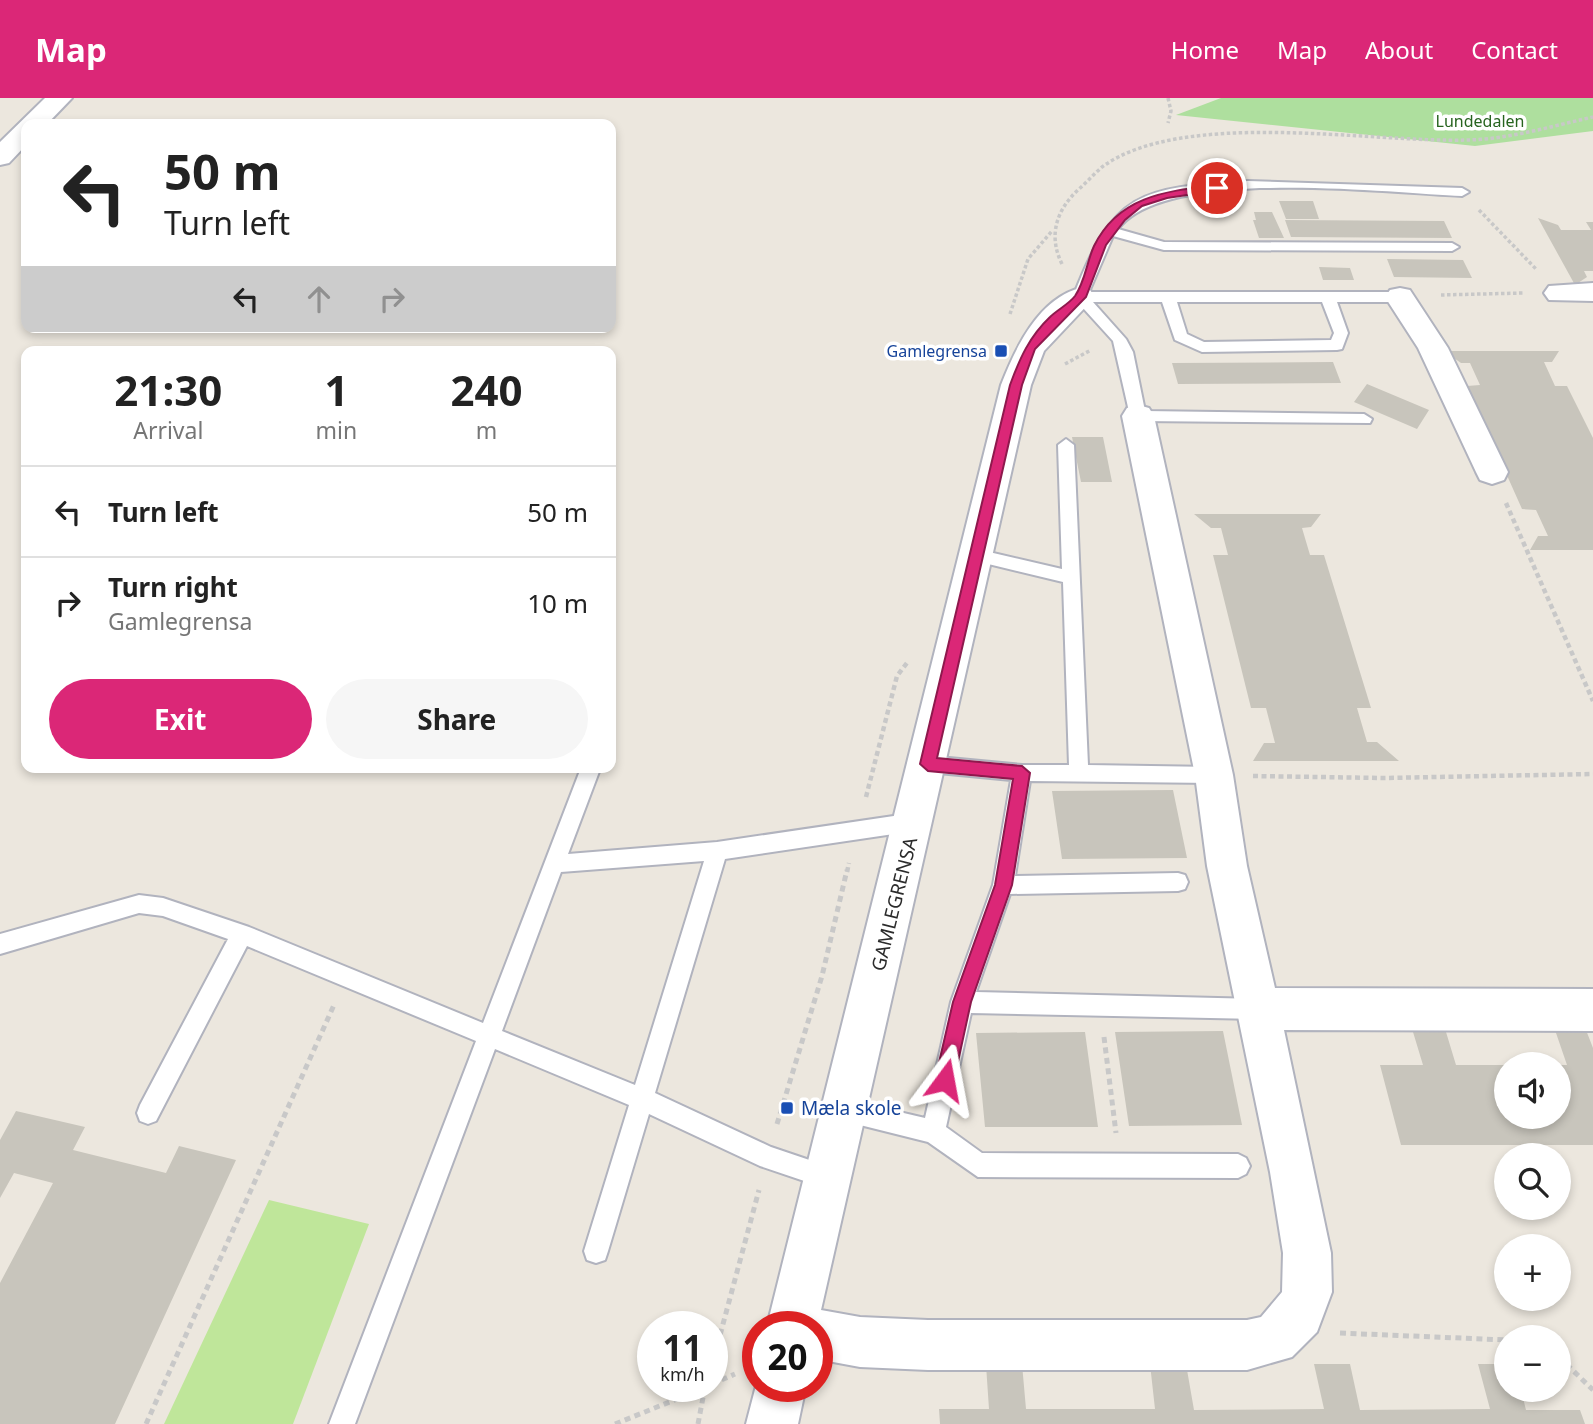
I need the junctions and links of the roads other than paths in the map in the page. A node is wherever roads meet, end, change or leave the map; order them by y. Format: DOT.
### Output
graph roads {
  1 [pos="59,98"];
  2 [pos="38,119"];
  3 [pos="21,136"];
  4 [pos="0,157"];
  5 [pos="1462,192"];
  6 [pos="1111,231"];
  7 [pos="1452,247"];
  8 [pos="1593,292"];
  9 [pos="1559,293"];
  10 [pos="1168,296"];
  11 [pos="1080,297"];
  12 [pos="1328,297"];
  13 [pos="1400,297"];
  14 [pos="1138,416"];
  15 [pos="1364,419"];
  16 [pos="1066,445"];
  17 [pos="1492,472"];
  18 [pos="976,555"];
  19 [pos="1072,578"];
  20 [pos="928,764"];
  21 [pos="588,773"];
  22 [pos="1022,773"];
  23 [pos="1079,774"];
  24 [pos="1214,775"];
  25 [pos="914,822"];
  26 [pos="717,851"];
  27 [pos="553,864"];
  28 [pos="1178,882"];
  29 [pos="1003,885"];
  30 [pos="242,934"];
  31 [pos="0,944"];
  32 [pos="962,1002"];
  33 [pos="1258,1009"];
  34 [pos="1593,1010"];
  35 [pos="488,1035"];
  36 [pos="643,1100"];
  37 [pos="844,1110"];
  38 [pos="148,1113"];
  39 [pos="933,1132"];
  40 [pos="1238,1166"];
  41 [pos="828,1177"];
  42 [pos="596,1251"];
  43 [pos="796,1311"];
  44 [pos="833,1337"];
  45 [pos="776,1402"];
  46 [pos="342,1424"];
  47 [pos="772,1424"];
  1 -- 2 [label="street"];
  3 -- 4 [label="street"];
  5 -- 6 [label="lane"];
  6 -- 7 [label="lane"];
  6 -- 11 [label="lane"];
  8 -- 9 [label="street"];
  10 -- 11 [label="lane"];
  10 -- 12 [label="lane"];
  10 -- 12 [label="lane"];
  11 -- 14 [label="lane"];
  11 -- 18 [label="street, GAMLEGRENSA"];
  12 -- 13 [label="lane"];
  13 -- 17 [label="street"];
  14 -- 15 [label="lane"];
  14 -- 24 [label="street"];
  16 -- 19 [label="lane"];
  18 -- 19 [label="lane"];
  18 -- 20 [label="street, GAMLEGRENSA"];
  19 -- 23 [label="lane"];
  20 -- 22 [label="lane"];
  20 -- 25 [label="street, GAMLEGRENSA"];
  21 -- 27 [label="lane"];
  22 -- 23 [label="lane"];
  22 -- 29 [label="lane"];
  23 -- 24 [label="lane"];
  24 -- 33 [label="street"];
  25 -- 26 [label="lane"];
  25 -- 37 [label="street, GAMLEGRENSA"];
  26 -- 27 [label="lane"];
  26 -- 36 [label="lane"];
  27 -- 35 [label="lane"];
  28 -- 29 [label="lane"];
  29 -- 32 [label="lane"];
  30 -- 31 [label="lane"];
  30 -- 35 [label="lane"];
  30 -- 38 [label="lane"];
  32 -- 33 [label="lane"];
  32 -- 39 [label="lane"];
  33 -- 34 [label="street"];
  33 -- 44 [label="street"];
  35 -- 36 [label="lane"];
  35 -- 46 [label="lane"];
  36 -- 41 [label="lane"];
  36 -- 42 [label="lane"];
  37 -- 39 [label="lane"];
  37 -- 41 [label="street, GAMLEGRENSA"];
  39 -- 40 [label="lane"];
  41 -- 43 [label="street, GAMLEGRENSA"];
  45 -- 47 [label="street"];
}
